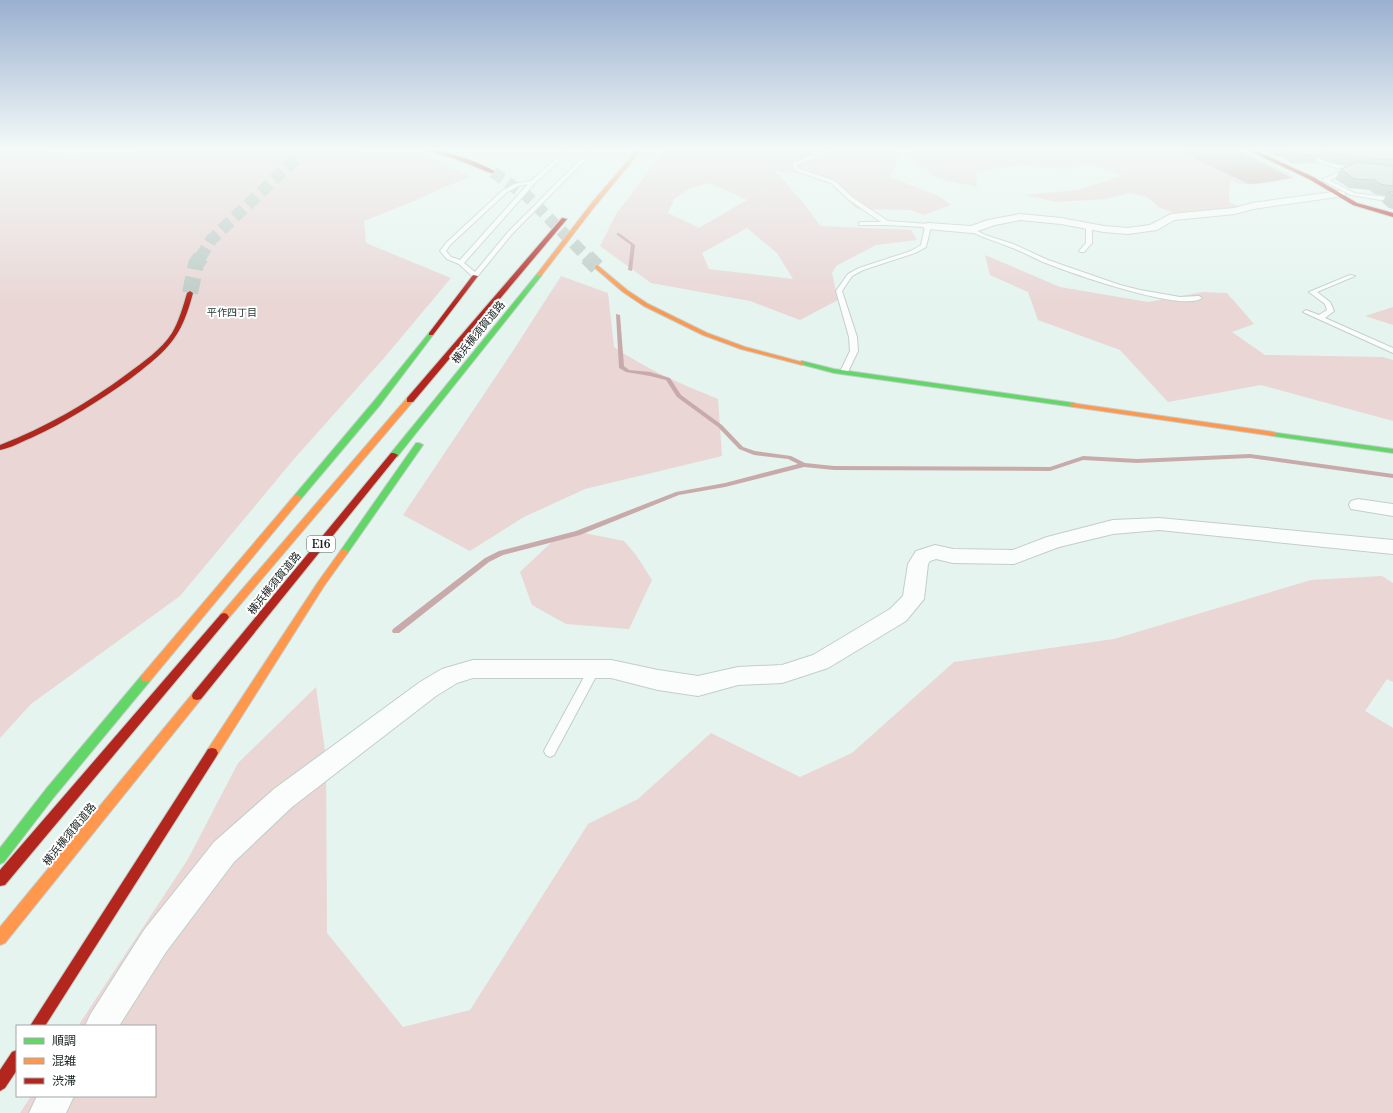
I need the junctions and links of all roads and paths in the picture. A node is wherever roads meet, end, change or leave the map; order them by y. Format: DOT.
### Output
graph roads {
  1 [pos="494,201"];
  2 [pos="515,201"];
  3 [pos="542,201"];
  4 [pos="596,201"];
  5 [pos="854,201"];
  6 [pos="1289,201"];
  7 [pos="1350,201"];
  8 [pos="570,212"];
  9 [pos="1393,215"];
  10 [pos="887,223"];
  11 [pos="861,224"];
  12 [pos="928,226"];
  13 [pos="1089,227"];
  14 [pos="972,230"];
  15 [pos="1082,251"];
  16 [pos="461,263"];
  17 [pos="597,267"];
  18 [pos="475,276"];
  19 [pos="1352,276"];
  20 [pos="190,293"];
  21 [pos="1200,298"];
  22 [pos="1306,312"];
  23 [pos="1320,318"];
  24 [pos="503,321"];
  25 [pos="1393,351"];
  26 [pos="844,372"];
  27 [pos="447,404"];
  28 [pos="426,436"];
  29 [pos="0,448"];
  30 [pos="1393,451"];
  31 [pos="1358,505"];
  32 [pos="1393,510"];
  33 [pos="1393,547"];
  34 [pos="594,670"];
  35 [pos="550,751"];
  36 [pos="0,858"];
  37 [pos="0,880"];
  38 [pos="0,938"];
  39 [pos="38,1025"];
  40 [pos="102,1025"];
  41 [pos="16,1059"];
  42 [pos="0,1083"];
  43 [pos="56,1097"];
  44 [pos="46,1113"];
  1 -- 16 [label="lane"];
  2 -- 16 [label="lane"];
  3 -- 18 [label="lane"];
  4 -- 24 [label="main road, 横浜横須賀道路 / E16"];
  5 -- 10 [label="lane"];
  6 -- 13 [label="street"];
  7 -- 9 [label="main road"];
  8 -- 37 [label="main road, 横浜横須賀道路 / E16"];
  10 -- 11 [label="lane"];
  10 -- 12 [label="lane"];
  12 -- 14 [label="street"];
  12 -- 26 [label="lane"];
  13 -- 14 [label="street"];
  13 -- 15 [label="lane"];
  14 -- 21 [label="lane"];
  16 -- 18 [label="lane"];
  17 -- 26 [label="main road"];
  18 -- 36 [label="main road"];
  19 -- 23 [label="lane"];
  20 -- 29 [label="main road"];
  22 -- 23 [label="lane"];
  23 -- 25 [label="lane"];
  24 -- 27 [label="main road"];
  24 -- 38 [label="main road, 横浜横須賀道路 / E16"];
  26 -- 30 [label="main road"];
  28 -- 39 [label="main road"];
  31 -- 32 [label="street"];
  33 -- 34 [label="street"];
  34 -- 35 [label="lane"];
  34 -- 40 [label="street"];
  41 -- 42 [label="main road"];
  43 -- 44 [label="street"];
}
